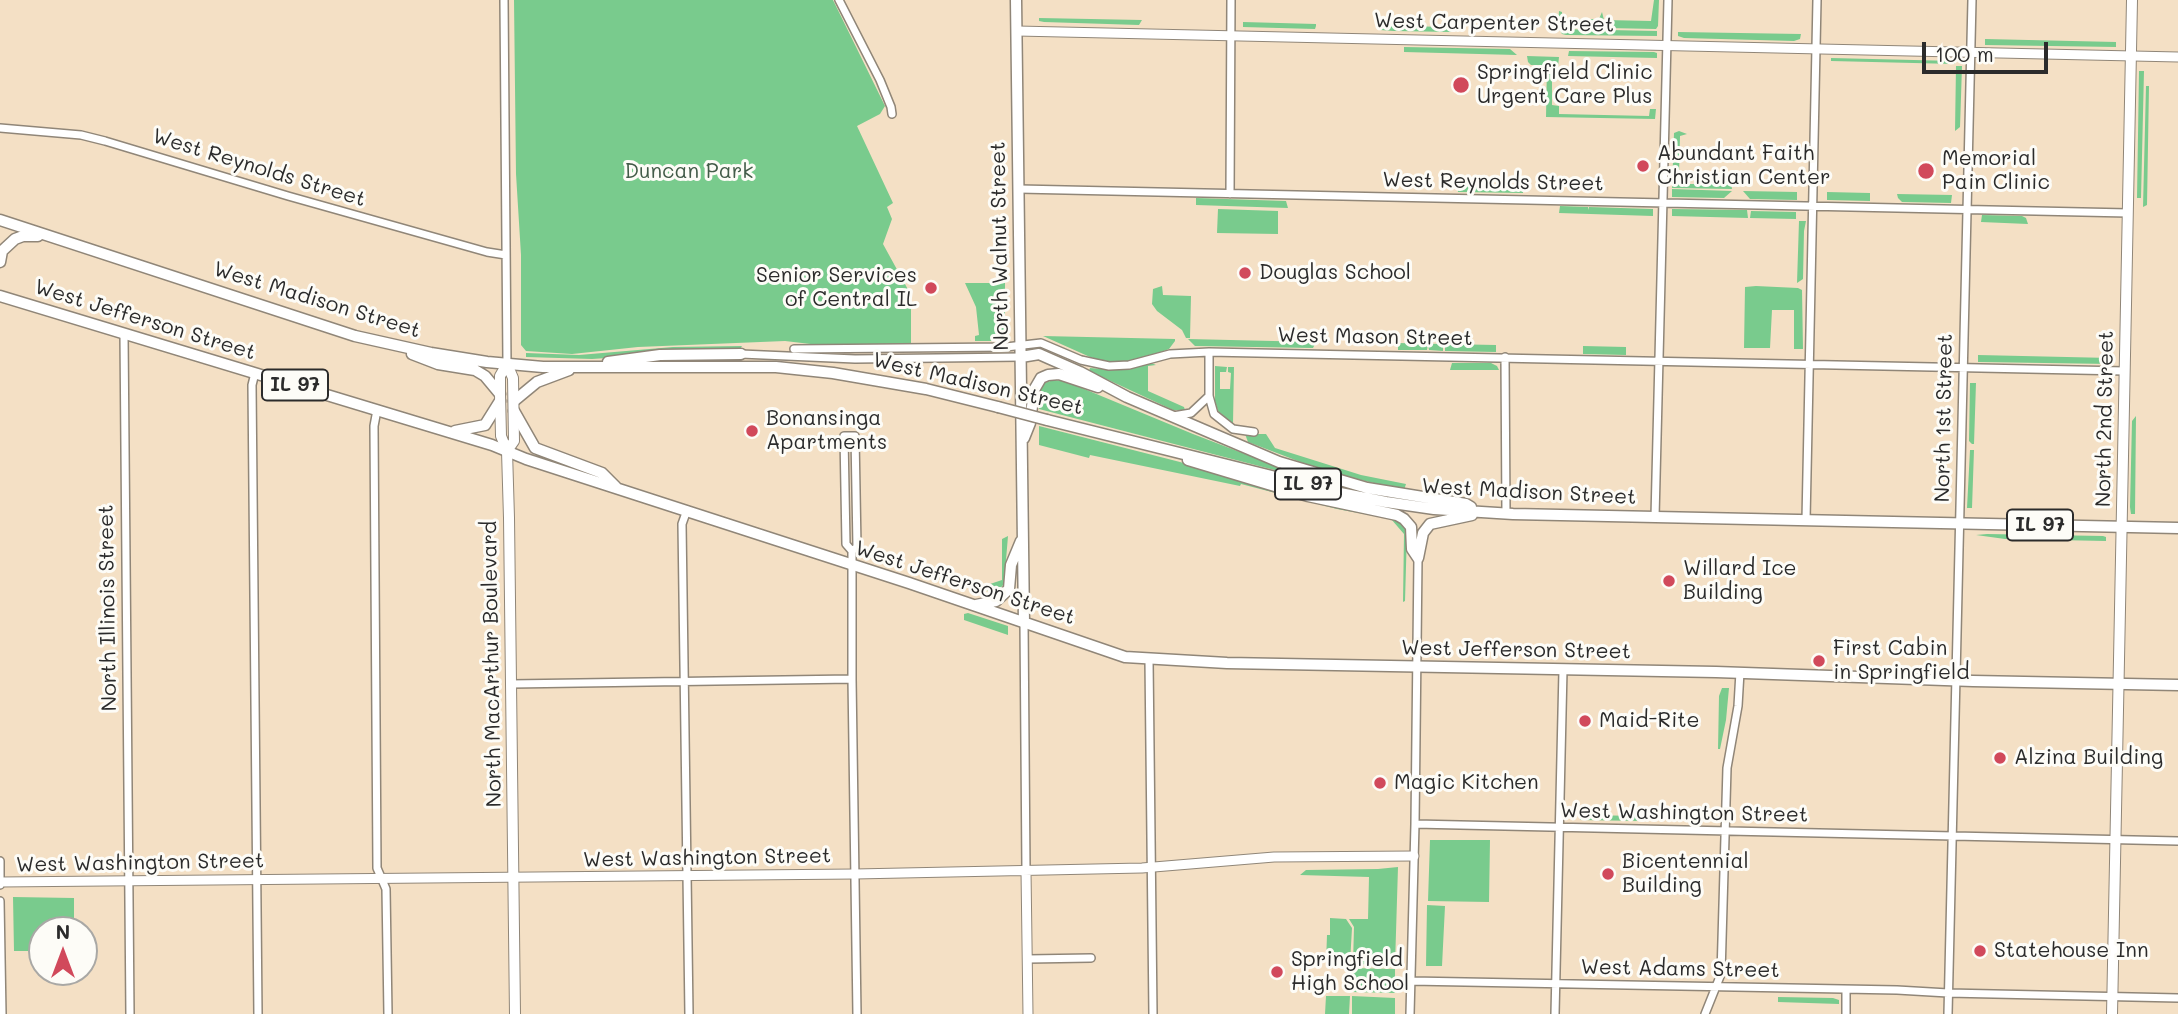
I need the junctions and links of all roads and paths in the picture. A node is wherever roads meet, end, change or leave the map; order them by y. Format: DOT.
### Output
graph roads {
  1 [pos="503,0"];
  2 [pos="839,0"];
  3 [pos="1016,0"];
  4 [pos="1231,0"];
  5 [pos="1668,0"];
  6 [pos="1817,0"];
  7 [pos="1972,0"];
  8 [pos="2132,0"];
  9 [pos="1017,31"];
  10 [pos="1232,35"];
  11 [pos="1667,45"];
  12 [pos="1816,50"];
  13 [pos="1970,53"];
  14 [pos="2132,56"];
  15 [pos="2178,57"];
  16 [pos="892,114"];
  17 [pos="0,128"];
  18 [pos="1019,189"];
  19 [pos="1230,194"];
  20 [pos="1663,203"];
  21 [pos="1812,205"];
  22 [pos="1966,209"];
  23 [pos="2128,213"];
  24 [pos="0,220"];
  25 [pos="50,237"];
  26 [pos="506,255"];
  27 [pos="0,262"];
  28 [pos="0,296"];
  29 [pos="124,334"];
  30 [pos="398,346"];
  31 [pos="794,349"];
  32 [pos="1020,352"];
  33 [pos="1209,352"];
  34 [pos="741,354"];
  35 [pos="1505,357"];
  36 [pos="1659,361"];
  37 [pos="507,364"];
  38 [pos="1809,365"];
  39 [pos="575,368"];
  40 [pos="1962,368"];
  41 [pos="2125,371"];
  42 [pos="255,373"];
  43 [pos="1209,396"];
  44 [pos="500,397"];
  45 [pos="1127,397"];
  46 [pos="514,406"];
  47 [pos="377,411"];
  48 [pos="1172,416"];
  49 [pos="447,431"];
  50 [pos="1254,432"];
  51 [pos="1136,442"];
  52 [pos="1022,444"];
  53 [pos="507,451"];
  54 [pos="616,487"];
  55 [pos="687,510"];
  56 [pos="1482,513"];
  57 [pos="1506,514"];
  58 [pos="1655,517"];
  59 [pos="1806,520"];
  60 [pos="1959,523"];
  61 [pos="2122,526"];
  62 [pos="2178,527"];
  63 [pos="1023,538"];
  64 [pos="852,551"];
  65 [pos="1418,558"];
  66 [pos="852,566"];
  67 [pos="973,605"];
  68 [pos="1024,622"];
  69 [pos="1149,660"];
  70 [pos="1417,668"];
  71 [pos="1563,670"];
  72 [pos="1740,672"];
  73 [pos="852,679"];
  74 [pos="1955,680"];
  75 [pos="685,681"];
  76 [pos="511,684"];
  77 [pos="2119,684"];
  78 [pos="2178,685"];
  79 [pos="1415,824"];
  80 [pos="1559,827"];
  81 [pos="1726,831"];
  82 [pos="1951,836"];
  83 [pos="2116,839"];
  84 [pos="2178,841"];
  85 [pos="1414,856"];
  86 [pos="0,861"];
  87 [pos="1151,868"];
  88 [pos="1026,871"];
  89 [pos="855,874"];
  90 [pos="687,876"];
  91 [pos="513,877"];
  92 [pos="382,878"];
  93 [pos="128,880"];
  94 [pos="257,880"];
  95 [pos="0,884"];
  96 [pos="0,901"];
  97 [pos="1091,958"];
  98 [pos="1028,959"];
  99 [pos="1411,981"];
  100 [pos="1555,984"];
  101 [pos="1717,988"];
  102 [pos="1846,990"];
  103 [pos="1948,993"];
  104 [pos="2112,997"];
  105 [pos="2178,998"];
  106 [pos="2,1014"];
  107 [pos="130,1014"];
  108 [pos="258,1014"];
  109 [pos="388,1014"];
  110 [pos="515,1014"];
  111 [pos="689,1014"];
  112 [pos="857,1014"];
  113 [pos="1028,1014"];
  114 [pos="1153,1014"];
  115 [pos="1410,1014"];
  116 [pos="1555,1014"];
  117 [pos="1705,1014"];
  118 [pos="1846,1014"];
  119 [pos="1948,1014"];
  120 [pos="2112,1014"];
  1 -- 26 [label="street, North MacArthur Boulevard"];
  2 -- 16 [label="street"];
  3 -- 9 [label="main road, North Walnut Street"];
  4 -- 10 [label="street"];
  5 -- 11 [label="street"];
  6 -- 12 [label="street"];
  7 -- 13 [label="street, North 1st Street"];
  8 -- 14 [label="main road, North 2nd Street"];
  9 -- 10 [label="street, West Carpenter Street"];
  9 -- 18 [label="main road, North Walnut Street"];
  10 -- 11 [label="street, West Carpenter Street"];
  10 -- 19 [label="street"];
  11 -- 12 [label="street, West Carpenter Street"];
  11 -- 20 [label="street"];
  12 -- 13 [label="street, West Carpenter Street"];
  12 -- 21 [label="street"];
  13 -- 14 [label="street, West Carpenter Street"];
  13 -- 22 [label="street, North 1st Street"];
  14 -- 15 [label="street, West Carpenter Street"];
  14 -- 23 [label="main road, North 2nd Street"];
  17 -- 26 [label="street, West Reynolds Street"];
  18 -- 19 [label="street, West Reynolds Street"];
  18 -- 32 [label="main road, North Walnut Street"];
  19 -- 20 [label="street, West Reynolds Street"];
  20 -- 21 [label="street, West Reynolds Street"];
  20 -- 36 [label="street"];
  21 -- 22 [label="street, West Reynolds Street"];
  21 -- 38 [label="street"];
  22 -- 23 [label="street, West Reynolds Street"];
  22 -- 40 [label="street, North 1st Street"];
  23 -- 41 [label="main road, North 2nd Street"];
  24 -- 25 [label="main road, West Madison Street / IL 97"];
  25 -- 27 [label="main road"];
  25 -- 30 [label="main road, West Madison Street / IL 97"];
  26 -- 37 [label="street, North MacArthur Boulevard"];
  28 -- 29 [label="main road, West Jefferson Street / IL 97"];
  29 -- 42 [label="main road, West Jefferson Street / IL 97"];
  29 -- 93 [label="street, North Illinois Street"];
  30 -- 37 [label="main road, West Madison Street / IL 97"];
  30 -- 44 [label="main road"];
  31 -- 32 [label="street, West Mason Street"];
  32 -- 33 [label="street, West Mason Street"];
  32 -- 34 [label="street, West Mason Street"];
  32 -- 45 [label="main road"];
  32 -- 52 [label="main road, North Walnut Street"];
  33 -- 35 [label="street, West Mason Street"];
  33 -- 43 [label="street"];
  34 -- 39 [label="main road"];
  35 -- 36 [label="street, West Mason Street"];
  35 -- 57 [label="street"];
  36 -- 38 [label="street, West Mason Street"];
  36 -- 58 [label="street"];
  37 -- 39 [label="main road, West Madison Street / IL 97"];
  37 -- 44 [label="main road, North MacArthur Boulevard"];
  37 -- 46 [label="main road, North MacArthur Boulevard"];
  38 -- 40 [label="street, West Mason Street"];
  38 -- 59 [label="street"];
  39 -- 46 [label="main road"];
  39 -- 51 [label="main road, West Madison Street / IL 97, bridge"];
  40 -- 41 [label="street, West Mason Street"];
  40 -- 60 [label="street, North 1st Street"];
  41 -- 61 [label="main road, North 2nd Street"];
  42 -- 47 [label="main road, West Jefferson Street / IL 97"];
  42 -- 94 [label="street"];
  43 -- 48 [label="street"];
  43 -- 50 [label="street"];
  44 -- 49 [label="main road"];
  44 -- 53 [label="main road, North MacArthur Boulevard"];
  45 -- 48 [label="main road"];
  45 -- 52 [label="main road"];
  46 -- 53 [label="main road, North MacArthur Boulevard"];
  46 -- 54 [label="main road"];
  47 -- 49 [label="main road, West Jefferson Street / IL 97"];
  47 -- 92 [label="street"];
  48 -- 56 [label="main road"];
  49 -- 53 [label="main road, West Jefferson Street / IL 97"];
  51 -- 56 [label="main road, West Madison Street / IL 97"];
  51 -- 65 [label="main road"];
  52 -- 63 [label="main road, North Walnut Street"];
  53 -- 54 [label="main road, West Jefferson Street / IL 97"];
  53 -- 76 [label="main road, North MacArthur Boulevard"];
  54 -- 55 [label="main road, West Jefferson Street / IL 97"];
  55 -- 66 [label="main road, West Jefferson Street / IL 97"];
  55 -- 75 [label="street"];
  56 -- 57 [label="main road, West Madison Street / IL 97"];
  56 -- 65 [label="main road"];
  57 -- 58 [label="main road, West Madison Street / IL 97"];
  58 -- 59 [label="main road, West Madison Street / IL 97"];
  59 -- 60 [label="main road, West Madison Street / IL 97"];
  60 -- 61 [label="main road, IL 97"];
  60 -- 74 [label="street, North 1st Street"];
  61 -- 62 [label="main road, IL 97"];
  61 -- 77 [label="main road, North 2nd Street"];
  63 -- 67 [label="main road"];
  63 -- 68 [label="main road, North Walnut Street"];
  64 -- 64 [label="street"];
  64 -- 66 [label="street"];
  65 -- 70 [label="street"];
  66 -- 67 [label="main road, West Jefferson Street / IL 97"];
  66 -- 73 [label="street"];
  67 -- 68 [label="main road, West Jefferson Street / IL 97"];
  68 -- 69 [label="main road, West Jefferson Street / IL 97"];
  68 -- 88 [label="street, North Walnut Street"];
  69 -- 70 [label="main road, West Jefferson Street / IL 97"];
  69 -- 87 [label="street"];
  70 -- 71 [label="main road, West Jefferson Street / IL 97"];
  70 -- 79 [label="street"];
  71 -- 72 [label="main road, West Jefferson Street / IL 97"];
  71 -- 80 [label="street"];
  72 -- 74 [label="main road, West Jefferson Street / IL 97"];
  72 -- 81 [label="street"];
  73 -- 75 [label="street"];
  73 -- 89 [label="street"];
  74 -- 77 [label="main road, IL 97"];
  74 -- 82 [label="street, North 1st Street"];
  75 -- 76 [label="street"];
  75 -- 90 [label="street"];
  76 -- 91 [label="main road, North MacArthur Boulevard"];
  77 -- 78 [label="main road, IL 97"];
  77 -- 83 [label="main road, North 2nd Street"];
  79 -- 80 [label="street, West Washington Street"];
  79 -- 85 [label="street"];
  80 -- 81 [label="street, West Washington Street"];
  80 -- 100 [label="street"];
  81 -- 82 [label="street, West Washington Street"];
  81 -- 101 [label="street"];
  82 -- 83 [label="street, West Washington Street"];
  82 -- 103 [label="street, North 1st Street"];
  83 -- 84 [label="street, West Washington Street"];
  83 -- 104 [label="main road, North 2nd Street"];
  85 -- 87 [label="street, West Washington Street"];
  85 -- 99 [label="street"];
  86 -- 95 [label="street"];
  87 -- 88 [label="street, West Washington Street"];
  87 -- 114 [label="street"];
  88 -- 89 [label="street, West Washington Street"];
  88 -- 98 [label="street"];
  89 -- 90 [label="street, West Washington Street"];
  89 -- 112 [label="street"];
  90 -- 91 [label="street, West Washington Street"];
  90 -- 111 [label="street"];
  91 -- 92 [label="street, West Washington Street"];
  91 -- 110 [label="main road, North MacArthur Boulevard"];
  92 -- 94 [label="street, West Washington Street"];
  92 -- 109 [label="street"];
  93 -- 94 [label="street, West Washington Street"];
  93 -- 95 [label="street, West Washington Street"];
  93 -- 107 [label="street, North Illinois Street"];
  94 -- 108 [label="street"];
  96 -- 106 [label="street"];
  97 -- 98 [label="street"];
  98 -- 113 [label="street"];
  99 -- 100 [label="street, West Adams Street"];
  99 -- 115 [label="street"];
  100 -- 101 [label="street, West Adams Street"];
  100 -- 116 [label="street"];
  101 -- 102 [label="street, West Adams Street"];
  101 -- 117 [label="street"];
  102 -- 103 [label="street, West Adams Street"];
  102 -- 118 [label="street"];
  103 -- 104 [label="street, West Adams Street"];
  103 -- 119 [label="street, North 1st Street"];
  104 -- 105 [label="street, West Adams Street"];
  104 -- 120 [label="main road, North 2nd Street"];
}
